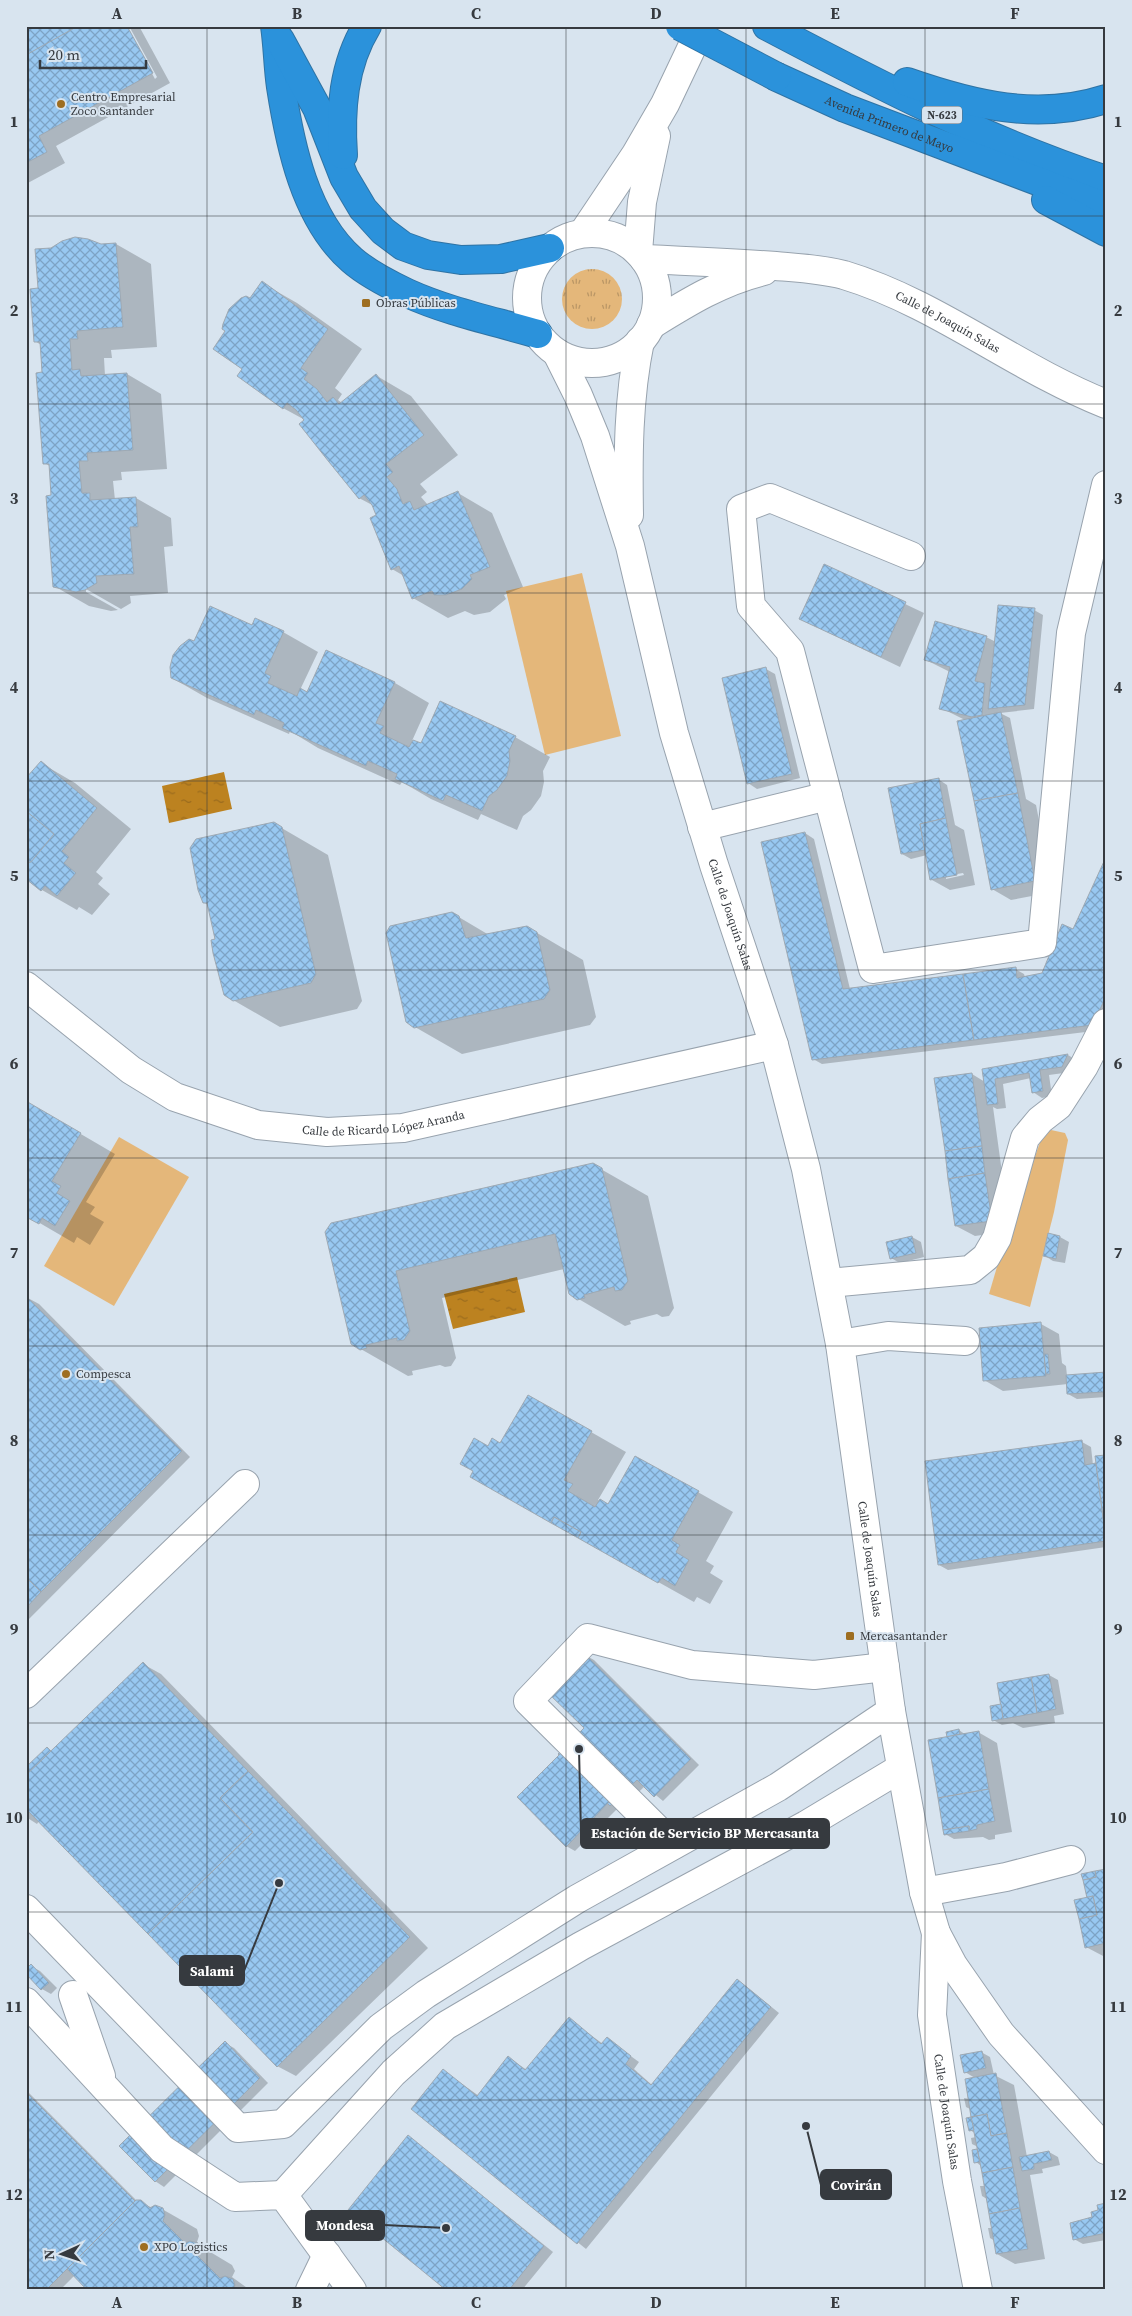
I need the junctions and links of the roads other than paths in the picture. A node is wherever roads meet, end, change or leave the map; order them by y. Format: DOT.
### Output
graph roads {
  1 [pos="367,26"];
  2 [pos="680,26"];
  3 [pos="702,26"];
  4 [pos="281,29"];
  5 [pos="776,31"];
  6 [pos="1106,99"];
  7 [pos="665,104"];
  8 [pos="962,152"];
  9 [pos="344,177"];
  10 [pos="1106,180"];
  11 [pos="1106,207"];
  12 [pos="1106,232"];
  13 [pos="583,233"];
  14 [pos="550,248"];
  15 [pos="641,256"];
  16 [pos="780,267"];
  17 [pos="645,333"];
  18 [pos="547,343"];
  19 [pos="1106,404"];
  20 [pos="1106,485"];
  21 [pos="630,546"];
  22 [pos="911,556"];
  23 [pos="828,796"];
  24 [pos="702,827"];
  25 [pos="26,986"];
  26 [pos="1106,1022"];
  27 [pos="774,1045"];
  28 [pos="829,1283"];
  29 [pos="965,1341"];
  30 [pos="840,1344"];
  31 [pos="245,1484"];
  32 [pos="885,1666"];
  33 [pos="26,1694"];
  34 [pos="891,1711"];
  35 [pos="901,1768"];
  36 [pos="673,1845"];
  37 [pos="1071,1860"];
  38 [pos="924,1892"];
  39 [pos="26,1909"];
  40 [pos="936,1933"];
  41 [pos="26,2002"];
  42 [pos="151,2039"];
  43 [pos="104,2086"];
  44 [pos="1106,2150"];
  45 [pos="283,2195"];
  46 [pos="327,2255"];
  47 [pos="310,2290"];
  48 [pos="352,2290"];
  49 [pos="978,2290"];
  1 -- 9 [label="highway"];
  2 -- 8 [label="highway, Avenida Primero de Mayo / N-623, bridge"];
  3 -- 7 [label="street"];
  4 -- 9 [label="highway"];
  4 -- 18 [label="highway"];
  5 -- 6 [label="highway"];
  5 -- 10 [label="highway, N-623"];
  7 -- 13 [label="street"];
  7 -- 15 [label="street"];
  8 -- 11 [label="highway, Avenida Primero de Mayo / N-623"];
  8 -- 12 [label="highway"];
  9 -- 14 [label="highway"];
  13 -- 14 [label="street"];
  13 -- 15 [label="street"];
  14 -- 18 [label="street"];
  15 -- 16 [label="street, Calle de Joaquín Salas"];
  15 -- 17 [label="street"];
  16 -- 17 [label="street, Calle de Joaquín Salas"];
  16 -- 19 [label="street, Calle de Joaquín Salas"];
  17 -- 18 [label="street"];
  17 -- 21 [label="street, Calle de Joaquín Salas"];
  18 -- 21 [label="street, Calle de Joaquín Salas"];
  20 -- 23 [label="street"];
  21 -- 24 [label="street, Calle de Joaquín Salas"];
  22 -- 23 [label="street"];
  23 -- 24 [label="street"];
  24 -- 27 [label="street, Calle de Joaquín Salas"];
  25 -- 27 [label="street, Calle de Ricardo López Aranda"];
  26 -- 28 [label="street"];
  27 -- 28 [label="street, Calle de Joaquín Salas"];
  28 -- 30 [label="street, Calle de Joaquín Salas"];
  29 -- 30 [label="street"];
  30 -- 32 [label="street, Calle de Joaquín Salas"];
  31 -- 33 [label="street"];
  32 -- 34 [label="street, Calle de Joaquín Salas"];
  32 -- 36 [label="street"];
  34 -- 35 [label="street, Calle de Joaquín Salas"];
  34 -- 36 [label="street"];
  35 -- 38 [label="street, Calle de Joaquín Salas"];
  35 -- 45 [label="street"];
  36 -- 42 [label="street"];
  37 -- 38 [label="street"];
  38 -- 40 [label="street, Calle de Joaquín Salas"];
  39 -- 42 [label="street"];
  40 -- 44 [label="street, Calle de Joaquín Salas"];
  40 -- 49 [label="street, Calle de Joaquín Salas"];
  41 -- 43 [label="street"];
  42 -- 43 [label="street"];
  43 -- 45 [label="street"];
  45 -- 46 [label="street"];
  46 -- 47 [label="street"];
  46 -- 48 [label="street"];
}
